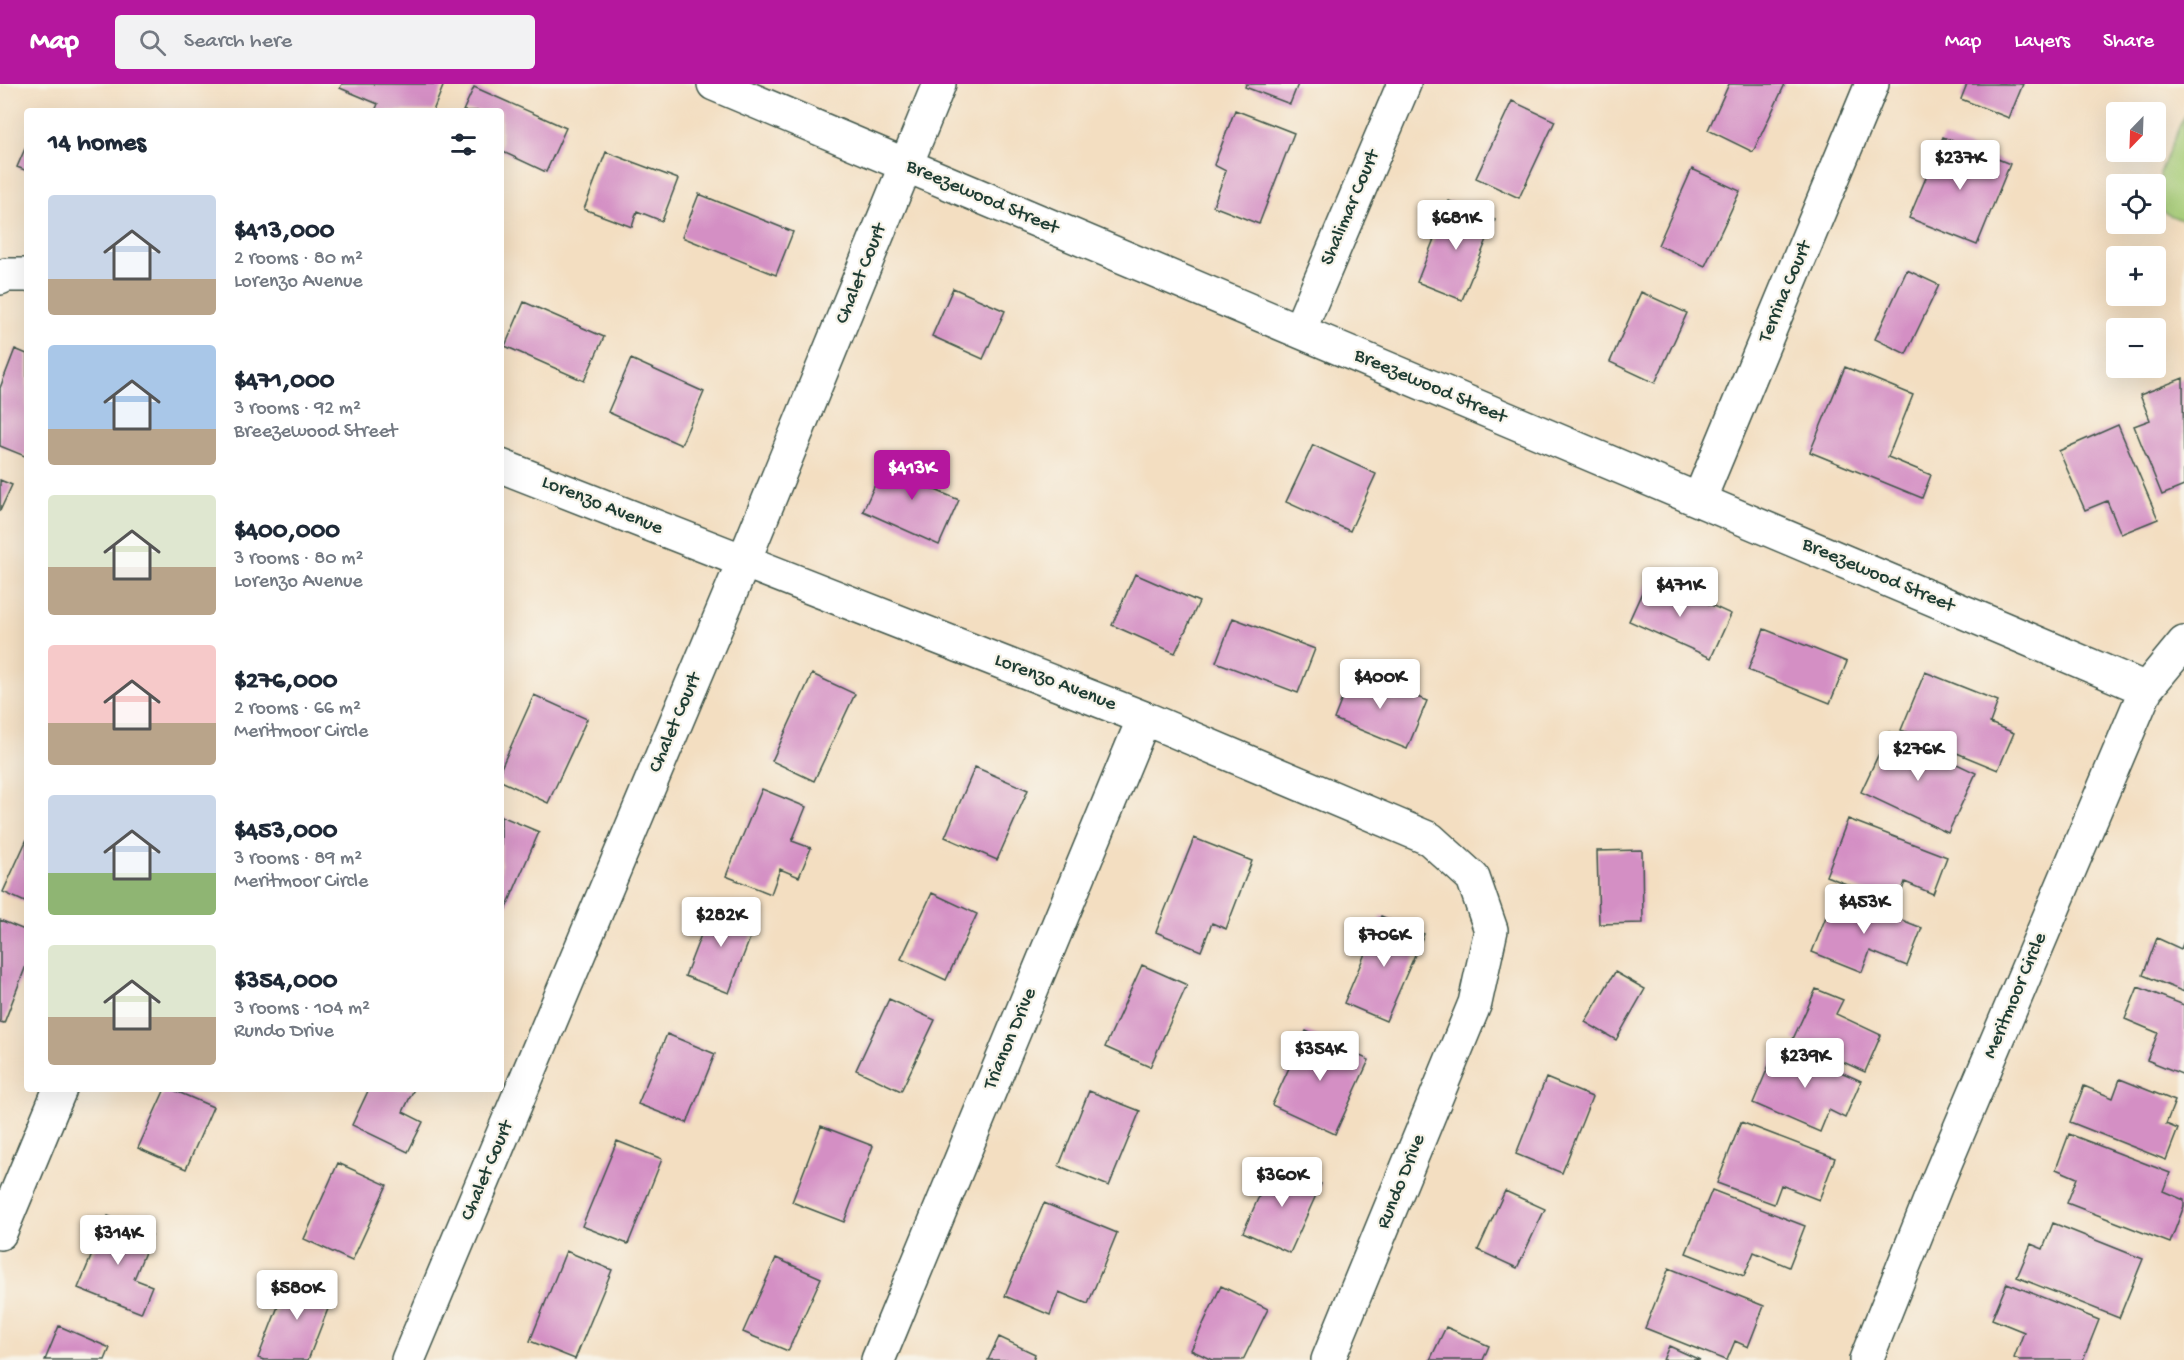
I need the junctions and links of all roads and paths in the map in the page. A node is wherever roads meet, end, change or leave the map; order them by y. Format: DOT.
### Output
graph roads {
  1 [pos="714,84"];
  2 [pos="939,84"];
  3 [pos="1404,84"];
  4 [pos="1872,84"];
  5 [pos="907,166"];
  6 [pos="24,275"];
  7 [pos="0,278"];
  8 [pos="1299,331"];
  9 [pos="504,467"];
  10 [pos="1699,500"];
  11 [pos="743,562"];
  12 [pos="2184,643"];
  13 [pos="2146,689"];
  14 [pos="1144,718"];
  15 [pos="1475,1003"];
  16 [pos="59,1092"];
  17 [pos="0,1233"];
  18 [pos="408,1360"];
  19 [pos="878,1360"];
  20 [pos="1328,1360"];
  21 [pos="1866,1360"];
  1 -- 5 [label="street, Breezewood Street"];
  2 -- 5 [label="street, Chalet Court"];
  3 -- 8 [label="street, Shalimar Court"];
  4 -- 10 [label="street, Terrina Court"];
  5 -- 8 [label="street, Breezewood Street"];
  5 -- 11 [label="street, Chalet Court"];
  6 -- 7 [label="street"];
  8 -- 10 [label="street, Breezewood Street"];
  9 -- 11 [label="street, Lorenzo Avenue"];
  10 -- 13 [label="street, Breezewood Street"];
  11 -- 14 [label="street, Lorenzo Avenue"];
  11 -- 18 [label="street, Chalet Court"];
  12 -- 13 [label="street, Meritmoor Circle"];
  13 -- 21 [label="street, Meritmoor Circle"];
  14 -- 15 [label="street, Lorenzo Avenue"];
  14 -- 19 [label="street, Trianon Drive"];
  15 -- 20 [label="street, Rundo Drive"];
  16 -- 17 [label="street"];
}
